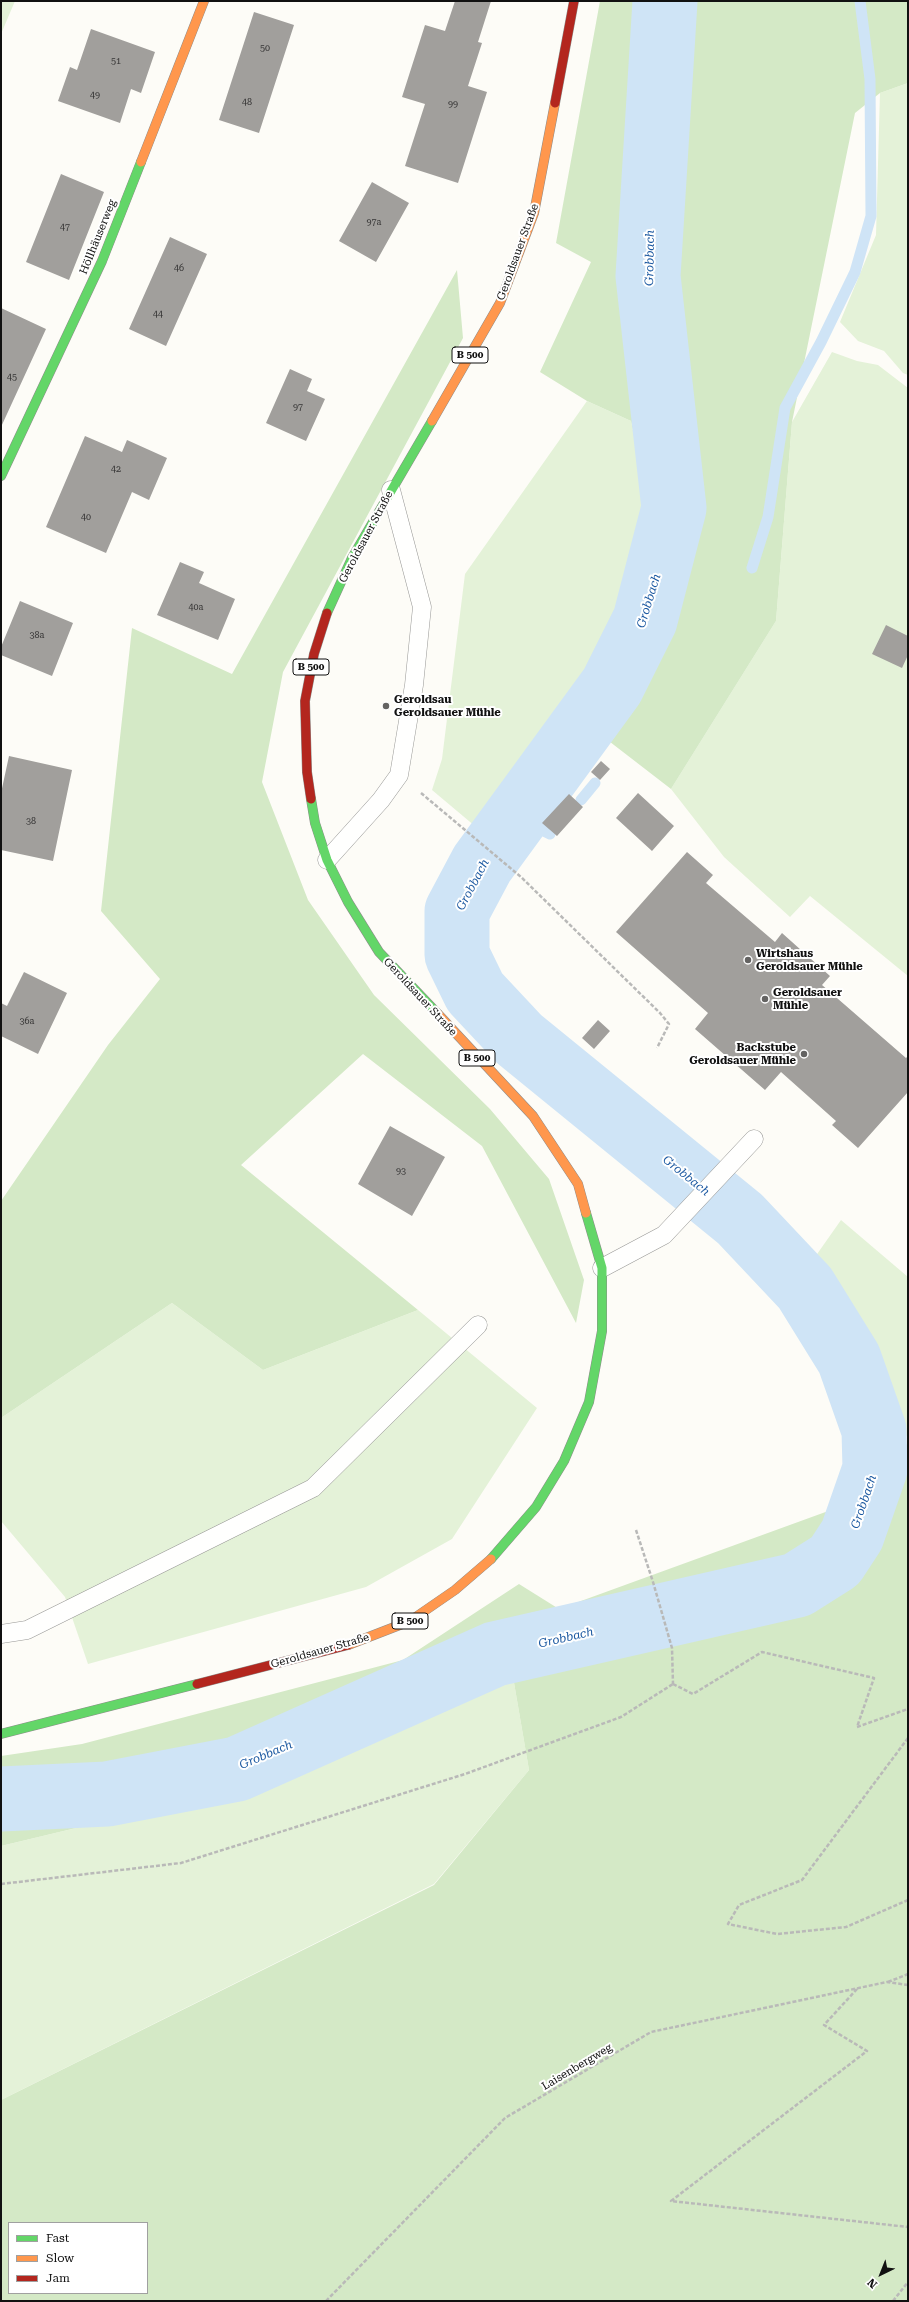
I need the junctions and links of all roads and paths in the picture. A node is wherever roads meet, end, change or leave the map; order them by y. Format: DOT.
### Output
graph roads {
  1 [pos="204,1"];
  2 [pos="574,1"];
  3 [pos="1,476"];
  4 [pos="391,490"];
  5 [pos="427,799"];
  6 [pos="327,860"];
  7 [pos="658,1048"];
  8 [pos="754,1139"];
  9 [pos="602,1268"];
  10 [pos="478,1325"];
  11 [pos="636,1530"];
  12 [pos="1,1634"];
  13 [pos="673,1684"];
  14 [pos="908,1708"];
  15 [pos="1,1734"];
  16 [pos="908,1738"];
  17 [pos="1,1884"];
  18 [pos="908,1900"];
  19 [pos="908,1974"];
  20 [pos="888,1982"];
  21 [pos="908,1985"];
  22 [pos="857,1989"];
  23 [pos="908,2227"];
  24 [pos="908,2282"];
  25 [pos="326,2301"];
  26 [pos="893,2301"];
  1 -- 3 [label="main road, Höllhäuserweg"];
  2 -- 4 [label="main road, Geroldsauer Straße / B 500"];
  4 -- 6 [label="main road, Geroldsauer Straße / B 500"];
  4 -- 6 [label="lane"];
  5 -- 7 [label="path"];
  6 -- 9 [label="main road, Geroldsauer Straße / B 500"];
  8 -- 9 [label="lane"];
  9 -- 15 [label="main road, Geroldsauer Straße / B 500"];
  10 -- 12 [label="lane"];
  11 -- 13 [label="path"];
  13 -- 14 [label="path"];
  13 -- 17 [label="path"];
  16 -- 18 [label="path"];
  19 -- 20 [label="path"];
  20 -- 21 [label="path, Laisenbergweg"];
  20 -- 22 [label="path, Laisenbergweg"];
  22 -- 23 [label="path"];
  22 -- 25 [label="path, Laisenbergweg"];
  24 -- 26 [label="path"];
}
